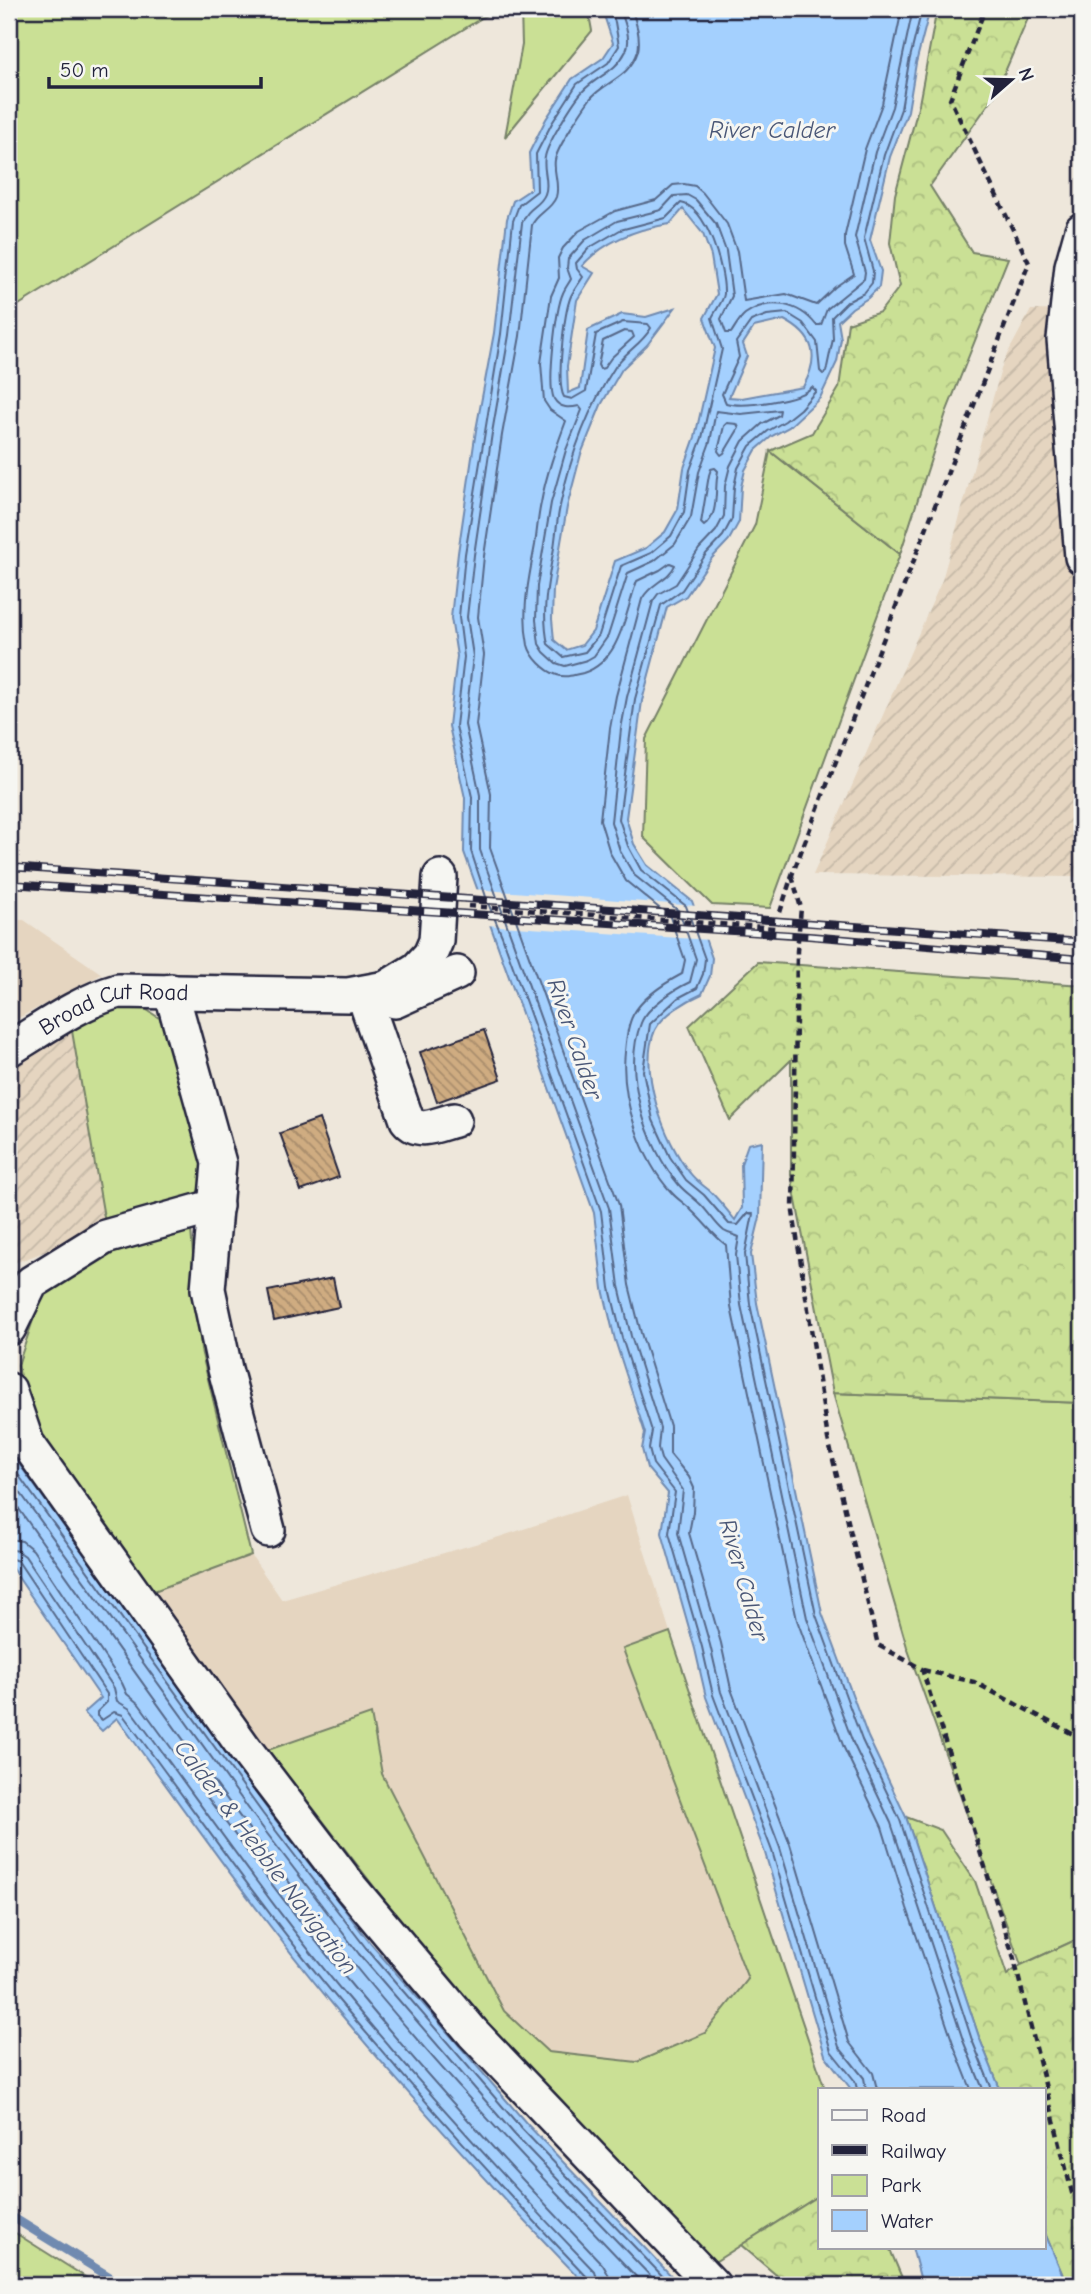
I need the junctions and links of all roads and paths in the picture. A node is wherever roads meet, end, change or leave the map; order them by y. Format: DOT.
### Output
graph roads {
  1 [pos="985,9"];
  2 [pos="1082,230"];
  3 [pos="1082,557"];
  4 [pos="792,875"];
  5 [pos="440,877"];
  6 [pos="466,906"];
  7 [pos="457,973"];
  8 [pos="171,991"];
  9 [pos="368,1008"];
  10 [pos="9,1049"];
  11 [pos="454,1120"];
  12 [pos="216,1206"];
  13 [pos="9,1328"];
  14 [pos="9,1390"];
  15 [pos="268,1530"];
  16 [pos="922,1670"];
  17 [pos="1082,1739"];
  18 [pos="1046,2088"];
  19 [pos="1046,2088"];
  20 [pos="1082,2203"];
  21 [pos="713,2285"];
  1 -- 4 [label="path"];
  2 -- 3 [label="street"];
  4 -- 6 [label="path"];
  4 -- 16 [label="path"];
  5 -- 8 [label="street, Broad Cut Road"];
  7 -- 9 [label="street"];
  8 -- 9 [label="street"];
  8 -- 10 [label="street, Broad Cut Road"];
  8 -- 12 [label="street"];
  9 -- 11 [label="street"];
  12 -- 13 [label="street"];
  12 -- 15 [label="street"];
  14 -- 21 [label="street"];
  16 -- 17 [label="path"];
  16 -- 18 [label="path"];
  19 -- 20 [label="path"];
}
